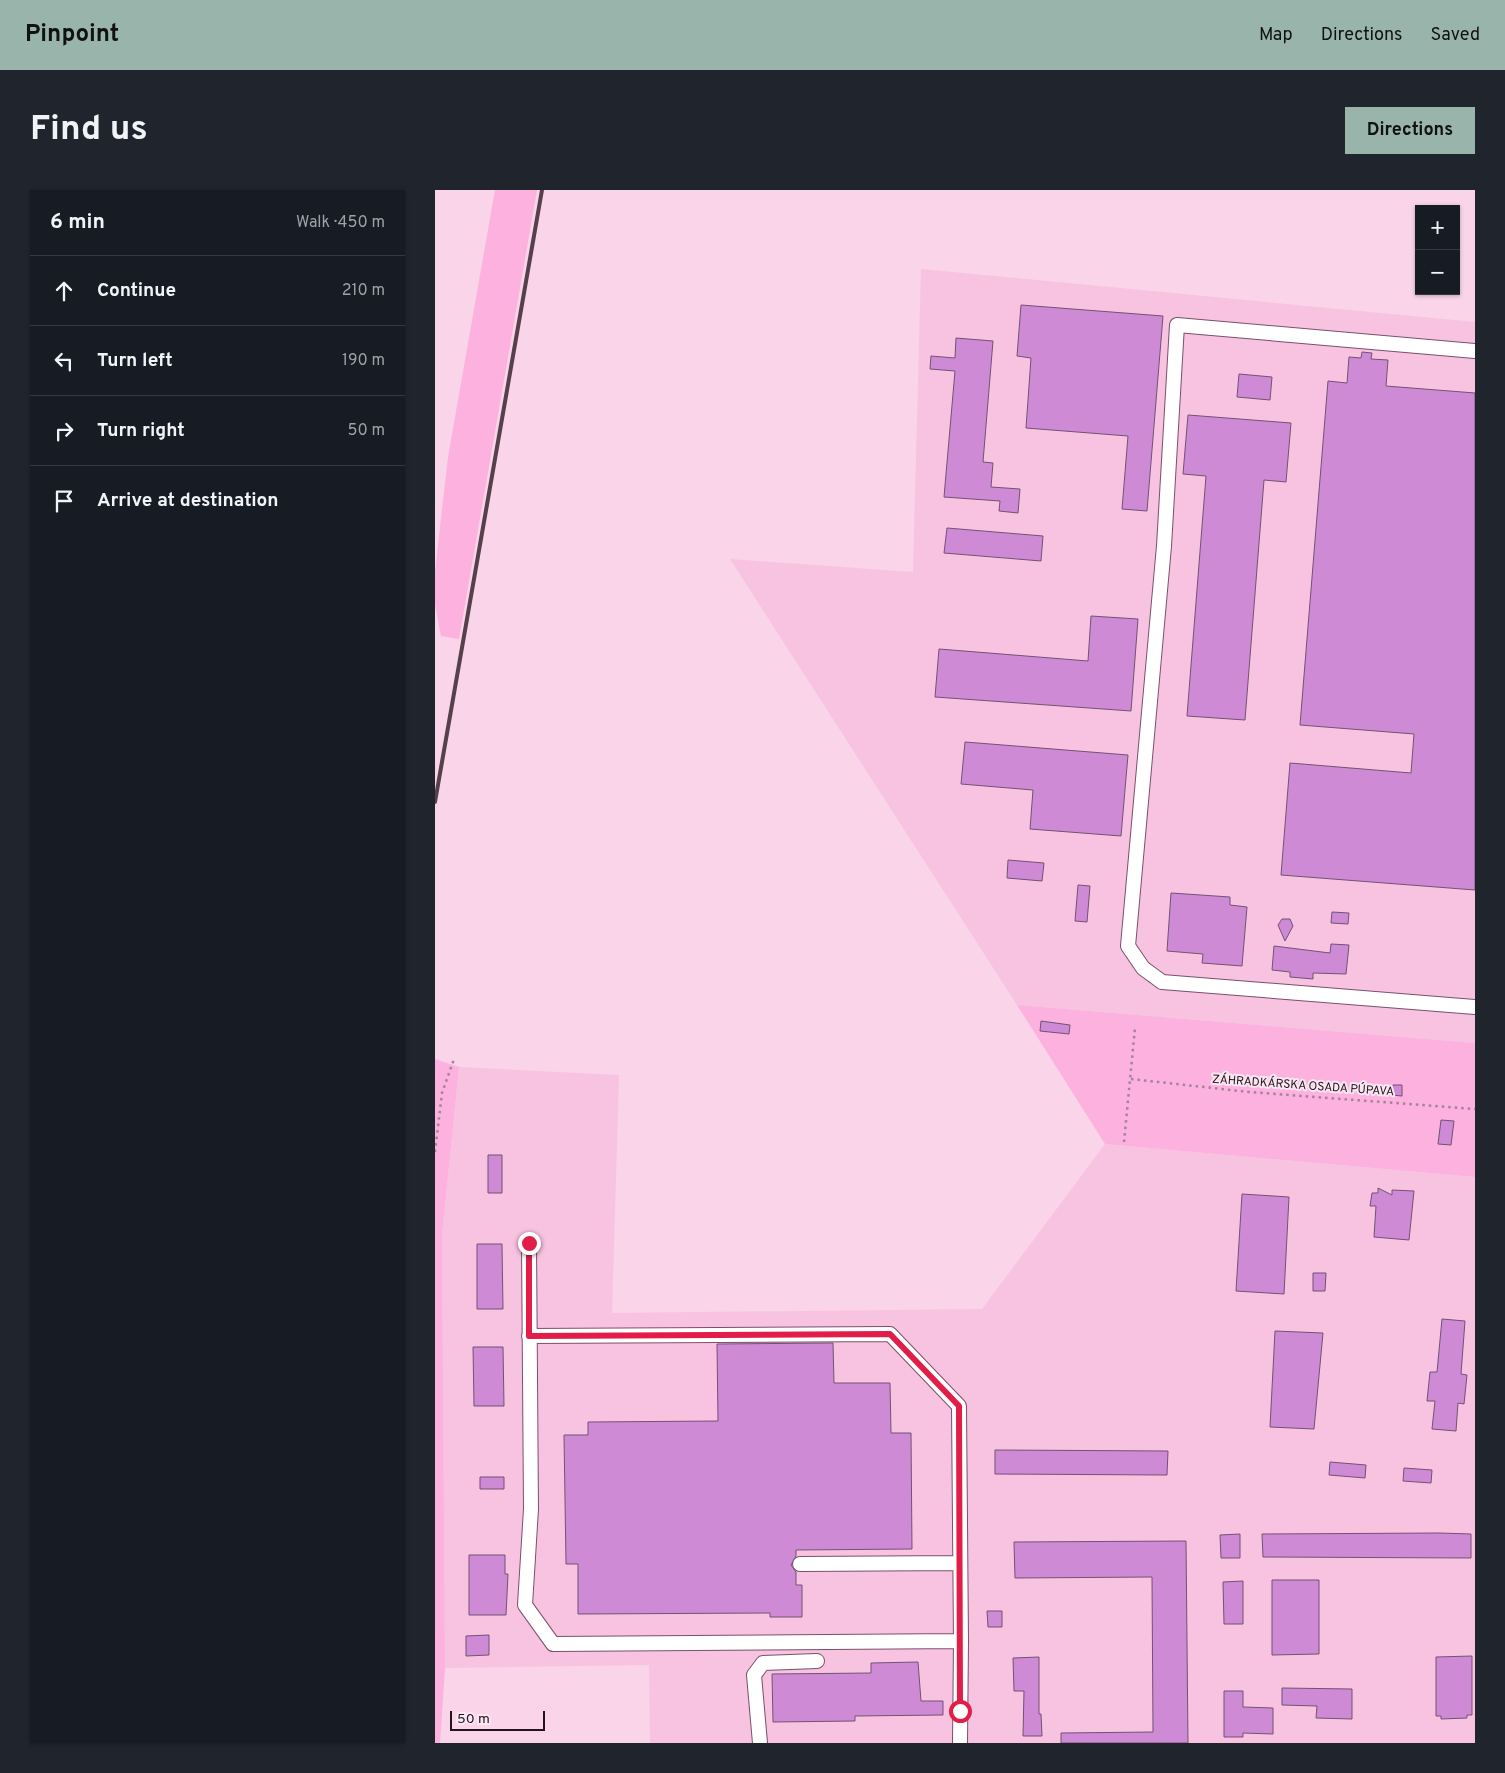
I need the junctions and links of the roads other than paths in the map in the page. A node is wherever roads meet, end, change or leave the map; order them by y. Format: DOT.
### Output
graph roads {
  1 [pos="1475,351"];
  2 [pos="1475,1007"];
  3 [pos="529,1243"];
  4 [pos="529,1336"];
  5 [pos="960,1563"];
  6 [pos="800,1564"];
  7 [pos="961,1641"];
  8 [pos="817,1661"];
  9 [pos="760,1743"];
  10 [pos="960,1743"];
  1 -- 2 [label="lane"];
  3 -- 4 [label="lane"];
  4 -- 5 [label="lane"];
  4 -- 7 [label="lane"];
  5 -- 6 [label="lane"];
  5 -- 7 [label="lane"];
  7 -- 10 [label="lane"];
  8 -- 9 [label="lane"];
}
